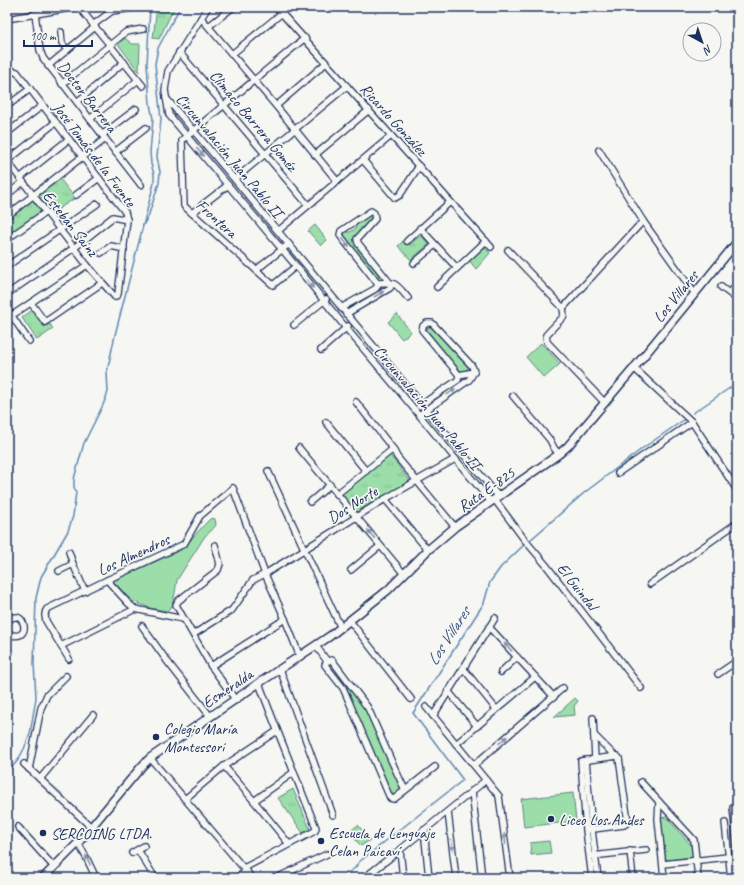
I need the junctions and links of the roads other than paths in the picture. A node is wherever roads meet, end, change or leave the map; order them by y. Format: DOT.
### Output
graph roads {
  1 [pos="140,7"];
  2 [pos="208,7"];
  3 [pos="233,7"];
  4 [pos="276,7"];
  5 [pos="81,8"];
  6 [pos="133,8"];
  7 [pos="282,13"];
  8 [pos="35,14"];
  9 [pos="201,18"];
  10 [pos="7,19"];
  11 [pos="94,26"];
  12 [pos="208,26"];
  13 [pos="144,29"];
  14 [pos="61,32"];
  15 [pos="305,38"];
  16 [pos="110,45"];
  17 [pos="67,50"];
  18 [pos="179,52"];
  19 [pos="232,54"];
  20 [pos="124,62"];
  21 [pos="326,63"];
  22 [pos="48,66"];
  23 [pos="10,71"];
  24 [pos="7,78"];
  25 [pos="138,80"];
  26 [pos="254,80"];
  27 [pos="62,84"];
  28 [pos="143,86"];
  29 [pos="347,86"];
  30 [pos="30,89"];
  31 [pos="166,97"];
  32 [pos="76,102"];
  33 [pos="43,105"];
  34 [pos="224,105"];
  35 [pos="7,106"];
  36 [pos="276,106"];
  37 [pos="136,109"];
  38 [pos="369,110"];
  39 [pos="90,119"];
  40 [pos="56,122"];
  41 [pos="146,128"];
  42 [pos="295,130"];
  43 [pos="7,133"];
  44 [pos="190,133"];
  45 [pos="392,136"];
  46 [pos="104,137"];
  47 [pos="69,139"];
  48 [pos="599,150"];
  49 [pos="115,152"];
  50 [pos="266,154"];
  51 [pos="315,155"];
  52 [pos="82,157"];
  53 [pos="363,160"];
  54 [pos="7,161"];
  55 [pos="418,166"];
  56 [pos="99,178"];
  57 [pos="235,179"];
  58 [pos="22,180"];
  59 [pos="337,181"];
  60 [pos="141,185"];
  61 [pos="228,185"];
  62 [pos="7,194"];
  63 [pos="76,195"];
  64 [pos="34,196"];
  65 [pos="450,202"];
  66 [pos="97,204"];
  67 [pos="308,204"];
  68 [pos="46,212"];
  69 [pos="192,213"];
  70 [pos="7,216"];
  71 [pos="127,220"];
  72 [pos="643,221"];
  73 [pos="420,228"];
  74 [pos="60,230"];
  75 [pos="278,231"];
  76 [pos="7,239"];
  77 [pos="407,241"];
  78 [pos="486,242"];
  79 [pos="737,242"];
  80 [pos="289,244"];
  81 [pos="435,244"];
  82 [pos="491,247"];
  83 [pos="74,248"];
  84 [pos="124,248"];
  85 [pos="282,249"];
  86 [pos="508,250"];
  87 [pos="101,253"];
  88 [pos="414,263"];
  89 [pos="87,265"];
  90 [pos="7,266"];
  91 [pos="296,266"];
  92 [pos="457,268"];
  93 [pos="256,270"];
  94 [pos="390,282"];
  95 [pos="102,283"];
  96 [pos="377,283"];
  97 [pos="737,284"];
  98 [pos="437,287"];
  99 [pos="721,287"];
  100 [pos="7,294"];
  101 [pos="118,294"];
  102 [pos="695,294"];
  103 [pos="730,294"];
  104 [pos="331,295"];
  105 [pos="408,298"];
  106 [pos="737,299"];
  107 [pos="323,301"];
  108 [pos="31,303"];
  109 [pos="341,308"];
  110 [pos="563,308"];
  111 [pos="7,309"];
  112 [pos="346,314"];
  113 [pos="12,316"];
  114 [pos="352,322"];
  115 [pos="294,326"];
  116 [pos="346,328"];
  117 [pos="29,341"];
  118 [pos="321,350"];
  119 [pos="634,368"];
  120 [pos="474,372"];
  121 [pos="459,375"];
  122 [pos="513,396"];
  123 [pos="356,402"];
  124 [pos="605,403"];
  125 [pos="422,404"];
  126 [pos="415,410"];
  127 [pos="426,410"];
  128 [pos="419,415"];
  129 [pos="326,422"];
  130 [pos="692,422"];
  131 [pos="299,448"];
  132 [pos="393,449"];
  133 [pos="559,454"];
  134 [pos="455,458"];
  135 [pos="545,464"];
  136 [pos="268,471"];
  137 [pos="366,471"];
  138 [pos="618,473"];
  139 [pos="415,481"];
  140 [pos="330,485"];
  141 [pos="737,490"];
  142 [pos="337,494"];
  143 [pos="385,499"];
  144 [pos="495,500"];
  145 [pos="310,502"];
  146 [pos="356,516"];
  147 [pos="737,523"];
  148 [pos="455,527"];
  149 [pos="443,537"];
  150 [pos="215,545"];
  151 [pos="380,546"];
  152 [pos="304,549"];
  153 [pos="428,550"];
  154 [pos="69,552"];
  155 [pos="73,564"];
  156 [pos="352,570"];
  157 [pos="58,571"];
  158 [pos="265,574"];
  159 [pos="404,574"];
  160 [pos="107,580"];
  161 [pos="650,584"];
  162 [pos="85,591"];
  163 [pos="135,610"];
  164 [pos="495,618"];
  165 [pos="183,619"];
  166 [pos="285,619"];
  167 [pos="350,621"];
  168 [pos="7,622"];
  169 [pos="142,626"];
  170 [pos="489,627"];
  171 [pos="341,628"];
  172 [pos="8,633"];
  173 [pos="194,634"];
  174 [pos="61,646"];
  175 [pos="316,646"];
  176 [pos="300,657"];
  177 [pos="517,657"];
  178 [pos="68,659"];
  179 [pos="327,661"];
  180 [pos="737,661"];
  181 [pos="211,666"];
  182 [pos="463,668"];
  183 [pos="280,669"];
  184 [pos="501,672"];
  185 [pos="718,674"];
  186 [pos="66,676"];
  187 [pos="535,677"];
  188 [pos="259,683"];
  189 [pos="349,683"];
  190 [pos="343,688"];
  191 [pos="564,688"];
  192 [pos="641,688"];
  193 [pos="448,691"];
  194 [pos="554,696"];
  195 [pos="235,699"];
  196 [pos="410,699"];
  197 [pos="426,707"];
  198 [pos="496,709"];
  199 [pos="93,715"];
  200 [pos="210,716"];
  201 [pos="433,716"];
  202 [pos="593,718"];
  203 [pos="477,726"];
  204 [pos="277,731"];
  205 [pos="594,735"];
  206 [pos="456,744"];
  207 [pos="615,756"];
  208 [pos="150,758"];
  209 [pos="595,759"];
  210 [pos="24,764"];
  211 [pos="474,765"];
  212 [pos="224,766"];
  213 [pos="435,767"];
  214 [pos="29,769"];
  215 [pos="294,772"];
  216 [pos="40,779"];
  217 [pos="486,780"];
  218 [pos="641,782"];
  219 [pos="405,790"];
  220 [pos="472,791"];
  221 [pos="185,799"];
  222 [pos="254,801"];
  223 [pos="659,802"];
  224 [pos="733,808"];
  225 [pos="666,810"];
  226 [pos="448,812"];
  227 [pos="333,815"];
  228 [pos="658,819"];
  229 [pos="725,823"];
  230 [pos="18,827"];
  231 [pos="91,827"];
  232 [pos="424,830"];
  233 [pos="589,830"];
  234 [pos="78,843"];
  235 [pos="288,844"];
  236 [pos="737,845"];
  237 [pos="144,846"];
  238 [pos="138,850"];
  239 [pos="400,850"];
  240 [pos="646,850"];
  241 [pos="630,852"];
  242 [pos="132,853"];
  243 [pos="327,854"];
  244 [pos="592,856"];
  245 [pos="737,856"];
  246 [pos="729,857"];
  247 [pos="696,860"];
  248 [pos="663,864"];
  249 [pos="54,867"];
  250 [pos="246,870"];
  251 [pos="43,878"];
  252 [pos="96,878"];
  253 [pos="155,878"];
  254 [pos="236,878"];
  255 [pos="252,878"];
  256 [pos="276,878"];
  257 [pos="364,878"];
  258 [pos="404,878"];
  259 [pos="429,878"];
  260 [pos="456,878"];
  261 [pos="482,878"];
  262 [pos="510,878"];
  263 [pos="592,878"];
  264 [pos="598,878"];
  265 [pos="634,878"];
  266 [pos="664,878"];
  267 [pos="698,878"];
  268 [pos="731,878"];
  1 -- 6 [label="street"];
  2 -- 9 [label="street"];
  3 -- 12 [label="street"];
  4 -- 7 [label="street, Ricardo González"];
  5 -- 8 [label="street"];
  5 -- 11 [label="street"];
  6 -- 11 [label="street"];
  7 -- 15 [label="street, Ricardo González"];
  7 -- 19 [label="street"];
  8 -- 10 [label="street"];
  8 -- 22 [label="street, Doctor Barrera"];
  9 -- 12 [label="street"];
  9 -- 18 [label="street"];
  11 -- 16 [label="street"];
  11 -- 17 [label="street"];
  12 -- 19 [label="street"];
  13 -- 16 [label="street"];
  14 -- 17 [label="street"];
  15 -- 21 [label="street, Ricardo González"];
  15 -- 26 [label="street"];
  16 -- 20 [label="street"];
  16 -- 27 [label="street"];
  17 -- 22 [label="street"];
  18 -- 31 [label="street"];
  18 -- 34 [label="street, Climaco Barrera Goméz"];
  19 -- 26 [label="street"];
  20 -- 25 [label="street"];
  20 -- 32 [label="street"];
  21 -- 29 [label="street, Ricardo González"];
  21 -- 36 [label="street"];
  22 -- 27 [label="street, Doctor Barrera"];
  23 -- 24 [label="street"];
  23 -- 30 [label="street, José Tomás de la Fuente"];
  25 -- 28 [label="street"];
  25 -- 39 [label="street"];
  26 -- 34 [label="street"];
  26 -- 36 [label="street"];
  27 -- 32 [label="street, Doctor Barrera"];
  29 -- 38 [label="street, Ricardo González"];
  29 -- 42 [label="street"];
  30 -- 33 [label="street, José Tomás de la Fuente"];
  30 -- 35 [label="street"];
  31 -- 44 [label="street, Circunvalación Juan Pablo II"];
  31 -- 44 [label="street, Circunvalación Juan Pablo II"];
  32 -- 39 [label="street, Doctor Barrera"];
  33 -- 40 [label="street, José Tomás de la Fuente"];
  33 -- 43 [label="street"];
  34 -- 44 [label="street"];
  34 -- 50 [label="street, Climaco Barrera Goméz"];
  36 -- 42 [label="street"];
  37 -- 46 [label="street"];
  38 -- 45 [label="street, Ricardo González"];
  38 -- 51 [label="street"];
  39 -- 46 [label="street, Doctor Barrera"];
  40 -- 47 [label="street, José Tomás de la Fuente"];
  40 -- 54 [label="street"];
  41 -- 49 [label="street"];
  42 -- 50 [label="street"];
  42 -- 51 [label="street"];
  44 -- 57 [label="street, Circunvalación Juan Pablo II"];
  44 -- 61 [label="street, Circunvalación Juan Pablo II, one-way"];
  44 -- 69 [label="street, Frontera"];
  45 -- 53 [label="street"];
  45 -- 55 [label="street, Ricardo González"];
  46 -- 49 [label="street, Doctor Barrera"];
  46 -- 52 [label="street"];
  47 -- 52 [label="street, José Tomás de la Fuente"];
  47 -- 58 [label="street"];
  48 -- 72 [label="street"];
  49 -- 60 [label="street, Doctor Barrera"];
  50 -- 57 [label="street"];
  50 -- 67 [label="street, Climaco Barrera Goméz"];
  51 -- 59 [label="street"];
  52 -- 56 [label="street, José Tomás de la Fuente"];
  52 -- 64 [label="street"];
  53 -- 55 [label="street"];
  53 -- 59 [label="street"];
  54 -- 58 [label="street, Esteban Sainz"];
  55 -- 65 [label="street, Ricardo González"];
  56 -- 63 [label="street"];
  56 -- 71 [label="street, José Tomás de la Fuente"];
  57 -- 75 [label="street, Circunvalación Juan Pablo II"];
  58 -- 62 [label="street"];
  58 -- 64 [label="street, Esteban Sainz"];
  59 -- 67 [label="street"];
  61 -- 69 [label="street"];
  61 -- 85 [label="street, Circunvalación Juan Pablo II"];
  64 -- 68 [label="street, Esteban Sainz"];
  64 -- 70 [label="street"];
  65 -- 73 [label="street"];
  65 -- 78 [label="street, Ricardo González"];
  66 -- 74 [label="street"];
  67 -- 75 [label="street"];
  68 -- 74 [label="street, Esteban Sainz"];
  68 -- 76 [label="street"];
  69 -- 93 [label="street, Frontera"];
  71 -- 83 [label="street"];
  71 -- 84 [label="street, José Tomás de la Fuente"];
  72 -- 102 [label="street"];
  72 -- 110 [label="street"];
  73 -- 77 [label="street"];
  73 -- 81 [label="street"];
  74 -- 83 [label="street, Esteban Sainz"];
  74 -- 90 [label="street"];
  75 -- 80 [label="street, Circunvalación Juan Pablo II"];
  78 -- 82 [label="street, Ricardo González"];
  78 -- 92 [label="street"];
  79 -- 102 [label="main road, Los Villares"];
  80 -- 85 [label="street"];
  80 -- 104 [label="street, Circunvalación Juan Pablo II"];
  81 -- 88 [label="street"];
  81 -- 92 [label="street"];
  83 -- 89 [label="street, Esteban Sainz"];
  83 -- 100 [label="street"];
  84 -- 87 [label="street"];
  84 -- 101 [label="street, José Tomás de la Fuente"];
  85 -- 91 [label="street, Circunvalación Juan Pablo II"];
  85 -- 93 [label="street"];
  86 -- 110 [label="street"];
  89 -- 95 [label="street, Esteban Sainz"];
  89 -- 108 [label="street"];
  91 -- 93 [label="street, Frontera"];
  91 -- 107 [label="street, Circunvalación Juan Pablo II, one-way"];
  92 -- 98 [label="street"];
  94 -- 96 [label="street"];
  94 -- 96 [label="street, one-way"];
  94 -- 105 [label="street"];
  112 -- 94 [label="street, one-way"];
  95 -- 101 [label="street, Esteban Sainz"];
  95 -- 108 [label="street"];
  96 -- 109 [label="street"];
  97 -- 103 [label="street"];
  99 -- 103 [label="street"];
  102 -- 119 [label="main road, Los Villares"];
  103 -- 106 [label="street"];
  104 -- 107 [label="street"];
  104 -- 109 [label="street, Circunvalación Juan Pablo II"];
  107 -- 115 [label="street"];
  107 -- 116 [label="street, Circunvalación Juan Pablo II"];
  108 -- 113 [label="street"];
  109 -- 112 [label="street, Circunvalación Juan Pablo II"];
  110 -- 124 [label="street"];
  111 -- 113 [label="street"];
  112 -- 114 [label="street, Circunvalación Juan Pablo II"];
  113 -- 117 [label="street"];
  114 -- 116 [label="street"];
  114 -- 125 [label="street, Circunvalación Juan Pablo II"];
  116 -- 118 [label="street"];
  116 -- 126 [label="street, Circunvalación Juan Pablo II"];
  119 -- 124 [label="main road, Los Villares"];
  119 -- 130 [label="street"];
  120 -- 121 [label="street"];
  120 -- 121 [label="street"];
  127 -- 120 [label="street, one-way"];
  121 -- 125 [label="street"];
  122 -- 133 [label="street"];
  123 -- 132 [label="street"];
  124 -- 133 [label="main road, Los Villares"];
  125 -- 126 [label="street"];
  125 -- 127 [label="street, Circunvalación Juan Pablo II"];
  126 -- 128 [label="street, Circunvalación Juan Pablo II"];
  127 -- 128 [label="street"];
  127 -- 144 [label="street, Circunvalación Juan Pablo II"];
  128 -- 134 [label="street, Circunvalación Juan Pablo II"];
  129 -- 137 [label="street"];
  130 -- 138 [label="street"];
  130 -- 141 [label="street"];
  131 -- 140 [label="street"];
  132 -- 137 [label="street"];
  132 -- 139 [label="street"];
  133 -- 135 [label="main road, Los Villares"];
  134 -- 139 [label="street, Dos Norte"];
  134 -- 144 [label="street, Circunvalación Juan Pablo II"];
  135 -- 144 [label="main road, Ruta E-825"];
  136 -- 152 [label="street"];
  137 -- 142 [label="street"];
  139 -- 143 [label="street, Dos Norte"];
  139 -- 148 [label="street"];
  140 -- 142 [label="street"];
  140 -- 145 [label="street"];
  142 -- 146 [label="street"];
  143 -- 146 [label="street, Dos Norte"];
  143 -- 153 [label="street"];
  144 -- 148 [label="main road, Ruta E-825"];
  144 -- 192 [label="street, El Guindal"];
  151 -- 146 [label="street, one-way"];
  146 -- 152 [label="street, Dos Norte"];
  147 -- 161 [label="street"];
  148 -- 149 [label="main road, Ruta E-825"];
  149 -- 153 [label="main road, Esmeralda"];
  150 -- 165 [label="street"];
  151 -- 156 [label="street"];
  151 -- 159 [label="street"];
  152 -- 158 [label="street, Dos Norte"];
  152 -- 171 [label="street"];
  153 -- 159 [label="main road, Esmeralda"];
  154 -- 155 [label="street"];
  155 -- 157 [label="street"];
  155 -- 162 [label="street"];
  158 -- 160 [label="street, Los Almendros"];
  158 -- 166 [label="street"];
  158 -- 173 [label="street, Dos Norte"];
  159 -- 167 [label="main road, Esmeralda"];
  160 -- 162 [label="street, Los Almendros"];
  160 -- 163 [label="street"];
  162 -- 174 [label="street, Los Almendros"];
  163 -- 165 [label="street"];
  163 -- 174 [label="street"];
  164 -- 170 [label="street"];
  165 -- 173 [label="street"];
  166 -- 176 [label="street"];
  166 -- 181 [label="street"];
  167 -- 171 [label="main road, Esmeralda"];
  167 -- 196 [label="street"];
  168 -- 172 [label="street"];
  169 -- 200 [label="street"];
  177 -- 170 [label="street, one-way"];
  170 -- 182 [label="street"];
  171 -- 175 [label="main road, Esmeralda"];
  173 -- 181 [label="street"];
  174 -- 178 [label="street"];
  175 -- 176 [label="main road, Esmeralda"];
  175 -- 179 [label="street"];
  176 -- 183 [label="main road, Esmeralda"];
  177 -- 184 [label="street"];
  177 -- 187 [label="street"];
  179 -- 189 [label="street"];
  179 -- 190 [label="street"];
  180 -- 185 [label="street"];
  181 -- 195 [label="street"];
  182 -- 193 [label="street"];
  182 -- 198 [label="street"];
  183 -- 188 [label="main road, Esmeralda"];
  183 -- 227 [label="street"];
  186 -- 214 [label="street"];
  187 -- 194 [label="street"];
  187 -- 198 [label="street"];
  188 -- 195 [label="main road, Esmeralda"];
  188 -- 204 [label="street"];
  189 -- 190 [label="street"];
  189 -- 219 [label="street"];
  190 -- 219 [label="street"];
  191 -- 194 [label="street"];
  193 -- 201 [label="street"];
  193 -- 203 [label="street"];
  211 -- 194 [label="street, one-way"];
  195 -- 200 [label="main road, Esmeralda"];
  197 -- 201 [label="street"];
  198 -- 203 [label="street"];
  199 -- 216 [label="street"];
  200 -- 208 [label="main road, Esmeralda"];
  201 -- 206 [label="street"];
  202 -- 205 [label="street"];
  203 -- 206 [label="street"];
  204 -- 212 [label="street"];
  204 -- 215 [label="street"];
  205 -- 207 [label="street"];
  205 -- 209 [label="street"];
  206 -- 211 [label="street"];
  207 -- 209 [label="street"];
  207 -- 233 [label="street"];
  208 -- 221 [label="street"];
  208 -- 231 [label="main road, Esmeralda"];
  209 -- 233 [label="street"];
  210 -- 214 [label="street"];
  211 -- 217 [label="street"];
  212 -- 221 [label="street"];
  212 -- 222 [label="street"];
  213 -- 219 [label="street"];
  214 -- 216 [label="street"];
  215 -- 222 [label="street"];
  215 -- 235 [label="street"];
  216 -- 231 [label="street"];
  217 -- 220 [label="street"];
  262 -- 217 [label="street, one-way"];
  218 -- 223 [label="street"];
  220 -- 226 [label="street"];
  220 -- 261 [label="street"];
  221 -- 250 [label="street"];
  222 -- 235 [label="street"];
  223 -- 225 [label="street"];
  223 -- 228 [label="street"];
  224 -- 236 [label="street"];
  225 -- 228 [label="street"];
  225 -- 247 [label="street"];
  226 -- 232 [label="street"];
  226 -- 260 [label="street, one-way"];
  228 -- 248 [label="street"];
  229 -- 246 [label="street"];
  230 -- 249 [label="street"];
  231 -- 234 [label="main road, Esmeralda"];
  232 -- 239 [label="street"];
  232 -- 259 [label="street"];
  233 -- 244 [label="street"];
  234 -- 249 [label="main road, Esmeralda"];
  252 -- 234 [label="street, one-way"];
  235 -- 250 [label="street"];
  237 -- 238 [label="street"];
  238 -- 242 [label="street"];
  238 -- 253 [label="street"];
  239 -- 257 [label="street"];
  239 -- 258 [label="street"];
  240 -- 241 [label="street"];
  241 -- 244 [label="street"];
  241 -- 265 [label="street"];
  243 -- 256 [label="street"];
  244 -- 263 [label="street"];
  244 -- 264 [label="street"];
  245 -- 246 [label="street"];
  246 -- 247 [label="street"];
  246 -- 268 [label="street"];
  247 -- 248 [label="street"];
  247 -- 267 [label="street"];
  248 -- 266 [label="street"];
  249 -- 251 [label="main road, Esmeralda"];
  250 -- 254 [label="street"];
  250 -- 255 [label="street"];
}
